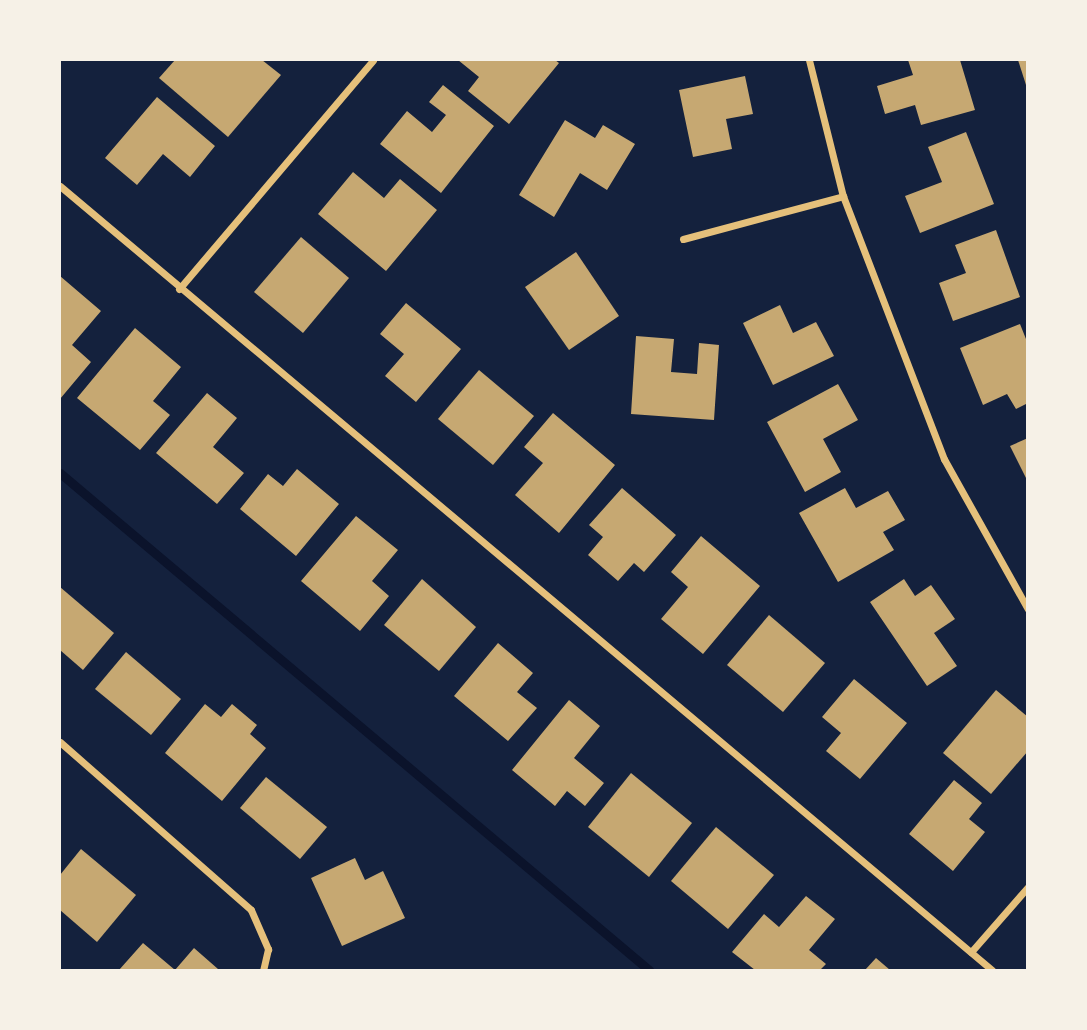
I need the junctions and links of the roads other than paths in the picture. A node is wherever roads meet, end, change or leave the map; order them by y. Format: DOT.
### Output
graph roads {
  1 [pos="373,60"];
  2 [pos="808,60"];
  3 [pos="60,186"];
  4 [pos="843,195"];
  5 [pos="682,239"];
  6 [pos="179,289"];
  7 [pos="1027,609"];
  8 [pos="60,742"];
  9 [pos="1027,887"];
  10 [pos="971,952"];
  11 [pos="263,971"];
  12 [pos="992,971"];
  1 -- 6 [label="street"];
  2 -- 4 [label="street"];
  3 -- 6 [label="street"];
  4 -- 5 [label="street"];
  4 -- 7 [label="street"];
  6 -- 10 [label="street"];
  8 -- 11 [label="street"];
  9 -- 10 [label="street"];
  10 -- 12 [label="street"];
}
